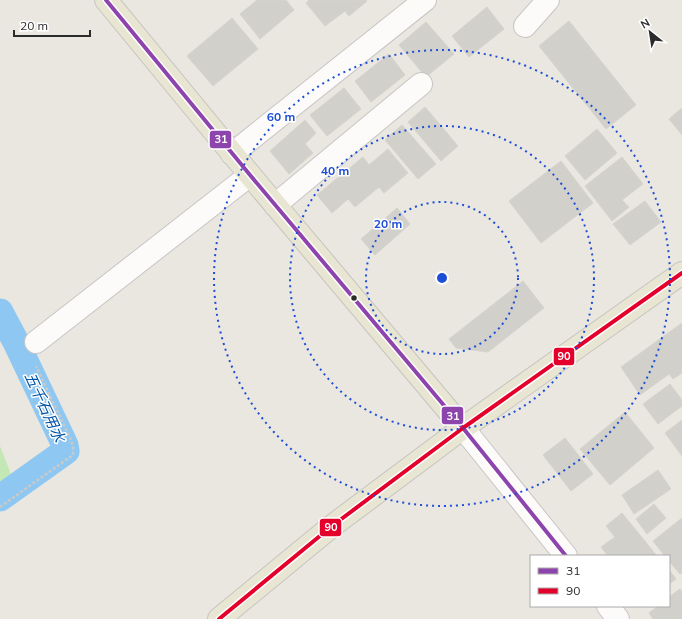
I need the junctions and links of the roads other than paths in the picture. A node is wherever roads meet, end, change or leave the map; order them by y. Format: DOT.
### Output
graph roads {
  1 [pos="106,0"];
  2 [pos="426,0"];
  3 [pos="548,0"];
  4 [pos="525,26"];
  5 [pos="421,84"];
  6 [pos="232,154"];
  7 [pos="250,176"];
  8 [pos="275,205"];
  9 [pos="682,273"];
  10 [pos="36,342"];
  11 [pos="463,428"];
  12 [pos="565,555"];
  13 [pos="609,607"];
  14 [pos="219,619"];
  15 [pos="618,619"];
  1 -- 6 [label="main road"];
  2 -- 6 [label="street"];
  3 -- 4 [label="street"];
  5 -- 8 [label="street"];
  6 -- 7 [label="main road"];
  7 -- 8 [label="main road"];
  7 -- 10 [label="street"];
  8 -- 11 [label="main road"];
  9 -- 11 [label="main road"];
  11 -- 12 [label="street"];
  11 -- 14 [label="main road"];
  13 -- 15 [label="street"];
}
